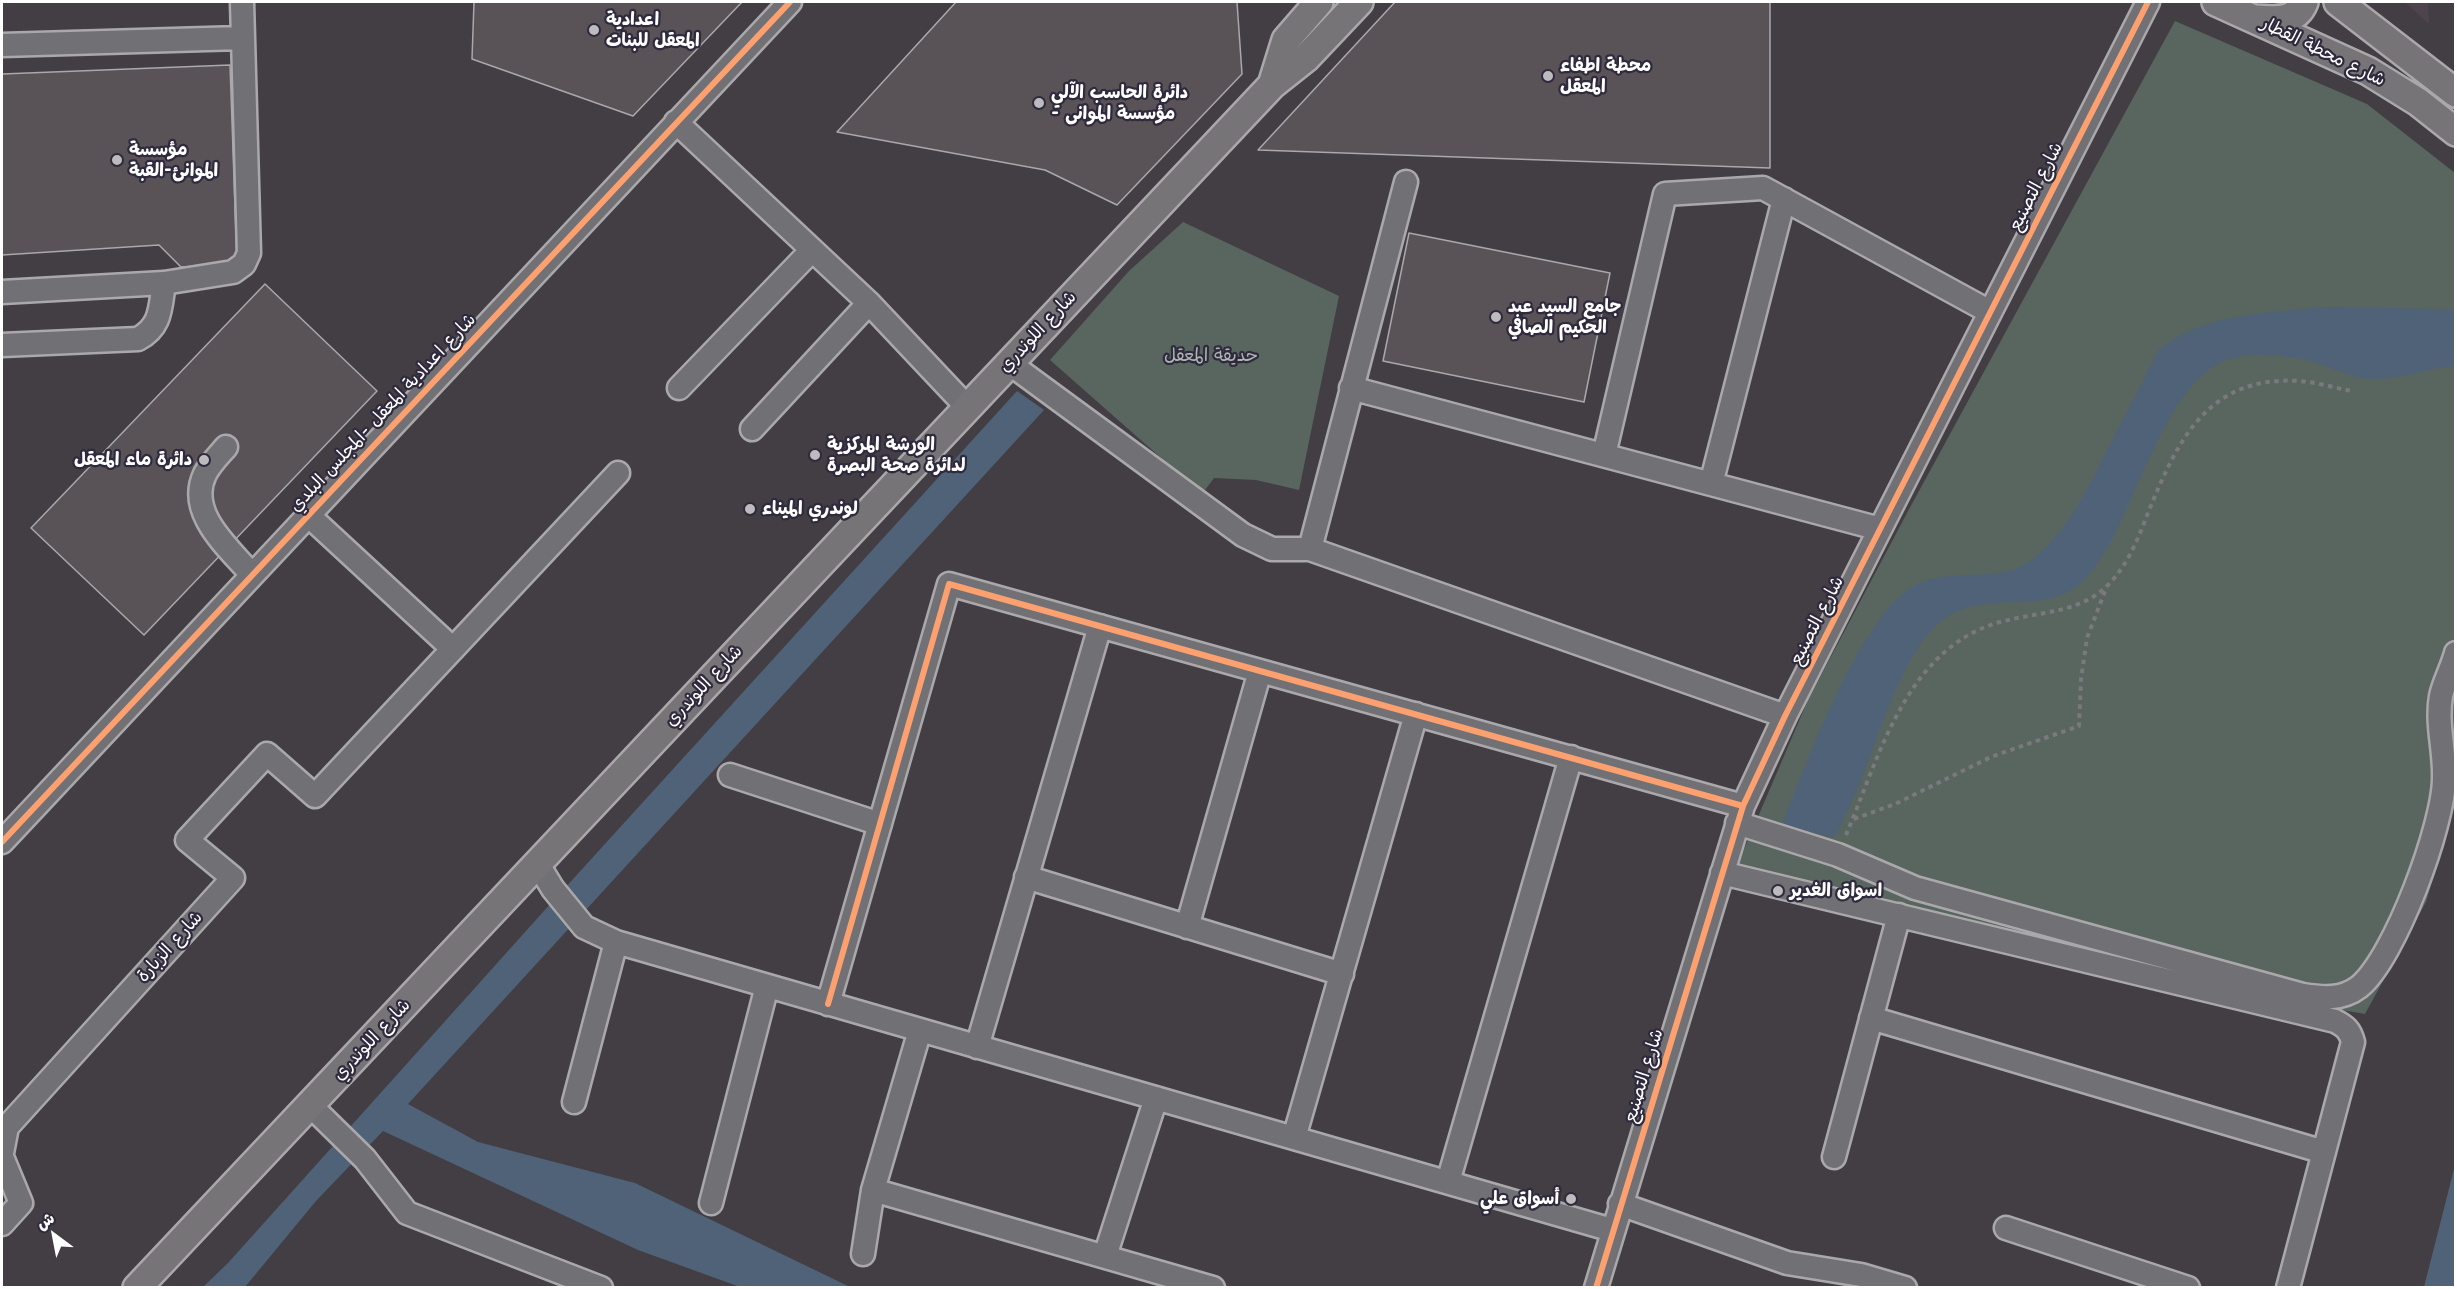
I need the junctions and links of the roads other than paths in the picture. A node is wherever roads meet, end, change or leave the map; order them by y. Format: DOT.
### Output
graph roads {
  1 [pos="242,2"];
  2 [pos="1298,2"];
  3 [pos="1318,2"];
  4 [pos="1359,2"];
  5 [pos="2148,2"];
  6 [pos="2216,2"];
  7 [pos="2304,2"];
  8 [pos="2338,2"];
  9 [pos="788,3"];
  10 [pos="2255,20"];
  11 [pos="241,38"];
  12 [pos="1286,40"];
  13 [pos="2,45"];
  14 [pos="1272,85"];
  15 [pos="2456,93"];
  16 [pos="676,122"];
  17 [pos="2456,132"];
  18 [pos="1406,182"];
  19 [pos="1784,199"];
  20 [pos="812,250"];
  21 [pos="164,283"];
  22 [pos="2,292"];
  23 [pos="869,303"];
  24 [pos="1990,312"];
  25 [pos="2,345"];
  26 [pos="1009,363"];
  27 [pos="679,388"];
  28 [pos="1351,388"];
  29 [pos="968,407"];
  30 [pos="752,429"];
  31 [pos="226,447"];
  32 [pos="1604,455"];
  33 [pos="618,473"];
  34 [pos="1711,484"];
  35 [pos="308,515"];
  36 [pos="1880,529"];
  37 [pos="1310,549"];
  38 [pos="252,574"];
  39 [pos="1100,626"];
  40 [pos="453,649"];
  41 [pos="2456,653"];
  42 [pos="1260,671"];
  43 [pos="1416,714"];
  44 [pos="1785,717"];
  45 [pos="1571,757"];
  46 [pos="730,775"];
  47 [pos="1740,815"];
  48 [pos="880,824"];
  49 [pos="2,840"];
  50 [pos="537,863"];
  51 [pos="1722,873"];
  52 [pos="1026,878"];
  53 [pos="1899,915"];
  54 [pos="1187,927"];
  55 [pos="616,942"];
  56 [pos="1342,974"];
  57 [pos="767,986"];
  58 [pos="828,1004"];
  59 [pos="1871,1018"];
  60 [pos="920,1030"];
  61 [pos="978,1047"];
  62 [pos="1156,1098"];
  63 [pos="574,1102"];
  64 [pos="311,1106"];
  65 [pos="1294,1138"];
  66 [pos="2324,1152"];
  67 [pos="2,1155"];
  68 [pos="1833,1157"];
  69 [pos="1448,1182"];
  70 [pos="873,1190"];
  71 [pos="711,1203"];
  72 [pos="1620,1204"];
  73 [pos="2,1224"];
  74 [pos="2006,1228"];
  75 [pos="1612,1230"];
  76 [pos="863,1254"];
  77 [pos="1105,1256"];
  78 [pos="138,1287"];
  79 [pos="601,1287"];
  80 [pos="1208,1287"];
  81 [pos="1596,1287"];
  82 [pos="1905,1287"];
  83 [pos="2188,1287"];
  84 [pos="2288,1287"];
  1 -- 11 [label="street"];
  2 -- 12 [label="main road"];
  3 -- 12 [label="main road"];
  4 -- 14 [label="main road, شارع اللوندري"];
  5 -- 24 [label="street, شارع التصنيع"];
  6 -- 10 [label="main road, شارع محطة القطار"];
  7 -- 10 [label="main road"];
  8 -- 15 [label="main road, شارع محطة القطار"];
  9 -- 16 [label="street, شارع اعدادية المعقل -المجلس البلدي"];
  10 -- 17 [label="main road, شارع محطة القطار"];
  11 -- 13 [label="street"];
  11 -- 21 [label="street"];
  12 -- 14 [label="main road"];
  14 -- 26 [label="main road, شارع اللوندري"];
  16 -- 20 [label="street"];
  16 -- 35 [label="street, شارع اعدادية المعقل -المجلس البلدي"];
  18 -- 28 [label="street"];
  19 -- 24 [label="street"];
  19 -- 32 [label="street"];
  19 -- 34 [label="street"];
  20 -- 23 [label="street"];
  20 -- 27 [label="street"];
  21 -- 22 [label="street"];
  21 -- 25 [label="street"];
  23 -- 29 [label="street"];
  23 -- 30 [label="street"];
  24 -- 36 [label="street, شارع التصنيع"];
  26 -- 29 [label="main road, شارع اللوندري"];
  26 -- 37 [label="street"];
  28 -- 32 [label="street"];
  28 -- 37 [label="street"];
  29 -- 50 [label="main road, شارع اللوندري"];
  31 -- 38 [label="street"];
  32 -- 34 [label="street"];
  33 -- 40 [label="street"];
  34 -- 36 [label="street"];
  35 -- 38 [label="street, شارع اعدادية المعقل -المجلس البلدي"];
  35 -- 40 [label="street"];
  36 -- 44 [label="street, شارع التصنيع"];
  37 -- 44 [label="street"];
  38 -- 49 [label="street, شارع اعدادية المعقل -المجلس البلدي"];
  39 -- 42 [label="street"];
  39 -- 48 [label="street"];
  39 -- 52 [label="street"];
  40 -- 67 [label="street, شارع الزبارة"];
  41 -- 47 [label="street"];
  42 -- 43 [label="street"];
  42 -- 54 [label="street"];
  43 -- 45 [label="street"];
  43 -- 56 [label="street"];
  44 -- 47 [label="street, شارع التصنيع"];
  45 -- 47 [label="street"];
  45 -- 69 [label="street"];
  46 -- 48 [label="street"];
  47 -- 51 [label="street, شارع التصنيع"];
  48 -- 58 [label="street"];
  50 -- 55 [label="street"];
  50 -- 64 [label="main road, شارع اللوندري"];
  51 -- 53 [label="street"];
  51 -- 72 [label="street, شارع التصنيع"];
  52 -- 54 [label="street"];
  52 -- 61 [label="street"];
  53 -- 59 [label="street"];
  53 -- 66 [label="street"];
  54 -- 56 [label="street"];
  55 -- 57 [label="street"];
  55 -- 63 [label="street"];
  56 -- 65 [label="street"];
  57 -- 58 [label="street"];
  57 -- 71 [label="street"];
  58 -- 60 [label="street"];
  59 -- 66 [label="street"];
  59 -- 68 [label="street"];
  60 -- 61 [label="street"];
  60 -- 70 [label="street"];
  61 -- 62 [label="street"];
  62 -- 65 [label="street"];
  62 -- 77 [label="street"];
  64 -- 78 [label="main road, شارع اللوندري"];
  64 -- 79 [label="street"];
  65 -- 69 [label="street"];
  66 -- 84 [label="street"];
  67 -- 73 [label="street, شارع الزبارة"];
  69 -- 75 [label="street"];
  70 -- 76 [label="street"];
  70 -- 77 [label="street"];
  72 -- 75 [label="street, شارع التصنيع"];
  72 -- 82 [label="street"];
  74 -- 83 [label="street"];
  75 -- 81 [label="street, شارع التصنيع"];
  77 -- 80 [label="street"];
}
